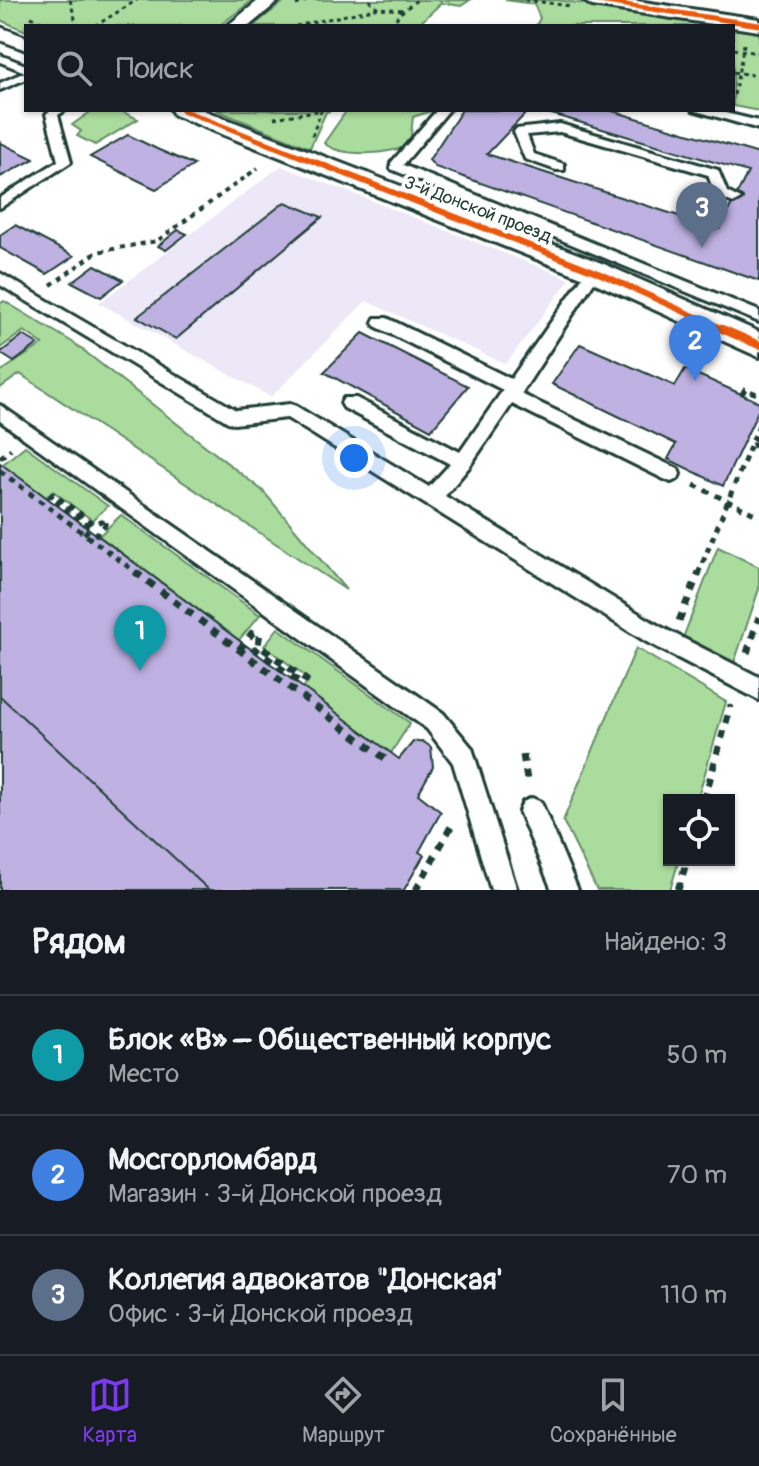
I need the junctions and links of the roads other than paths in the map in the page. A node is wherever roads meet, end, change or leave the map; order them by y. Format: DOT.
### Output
graph roads {
  1 [pos="271,0"];
  2 [pos="592,0"];
  3 [pos="240,24"];
  4 [pos="724,24"];
  5 [pos="0,33"];
  6 [pos="24,43"];
  7 [pos="0,58"];
  8 [pos="24,71"];
  9 [pos="24,73"];
  10 [pos="0,87"];
  11 [pos="56,112"];
  12 [pos="187,112"];
  13 [pos="441,112"];
  14 [pos="707,112"];
  15 [pos="759,125"];
  16 [pos="560,167"];
  17 [pos="734,199"];
  18 [pos="0,204"];
  19 [pos="594,271"];
  20 [pos="0,278"];
  21 [pos="759,317"];
  22 [pos="381,322"];
  23 [pos="759,345"];
  24 [pos="512,392"];
  25 [pos="350,403"];
  26 [pos="0,412"];
  27 [pos="463,462"];
  28 [pos="671,474"];
  29 [pos="432,497"];
  30 [pos="759,689"];
  31 [pos="532,811"];
  32 [pos="504,890"];
  33 [pos="565,890"];
  1 -- 3 [label="street"];
  2 -- 4 [label="street"];
  5 -- 6 [label="street"];
  7 -- 8 [label="lane"];
  9 -- 10 [label="lane"];
  11 -- 18 [label="lane"];
  12 -- 19 [label="street, 3-й Донской проезд"];
  13 -- 21 [label="lane"];
  14 -- 15 [label="lane"];
  16 -- 17 [label="lane"];
  19 -- 23 [label="street, 3-й Донской проезд"];
  19 -- 24 [label="lane"];
  20 -- 29 [label="lane"];
  22 -- 24 [label="lane"];
  24 -- 27 [label="lane"];
  24 -- 28 [label="lane"];
  25 -- 27 [label="lane"];
  26 -- 32 [label="lane"];
  27 -- 29 [label="lane"];
  29 -- 30 [label="lane"];
  31 -- 33 [label="lane"];
}
